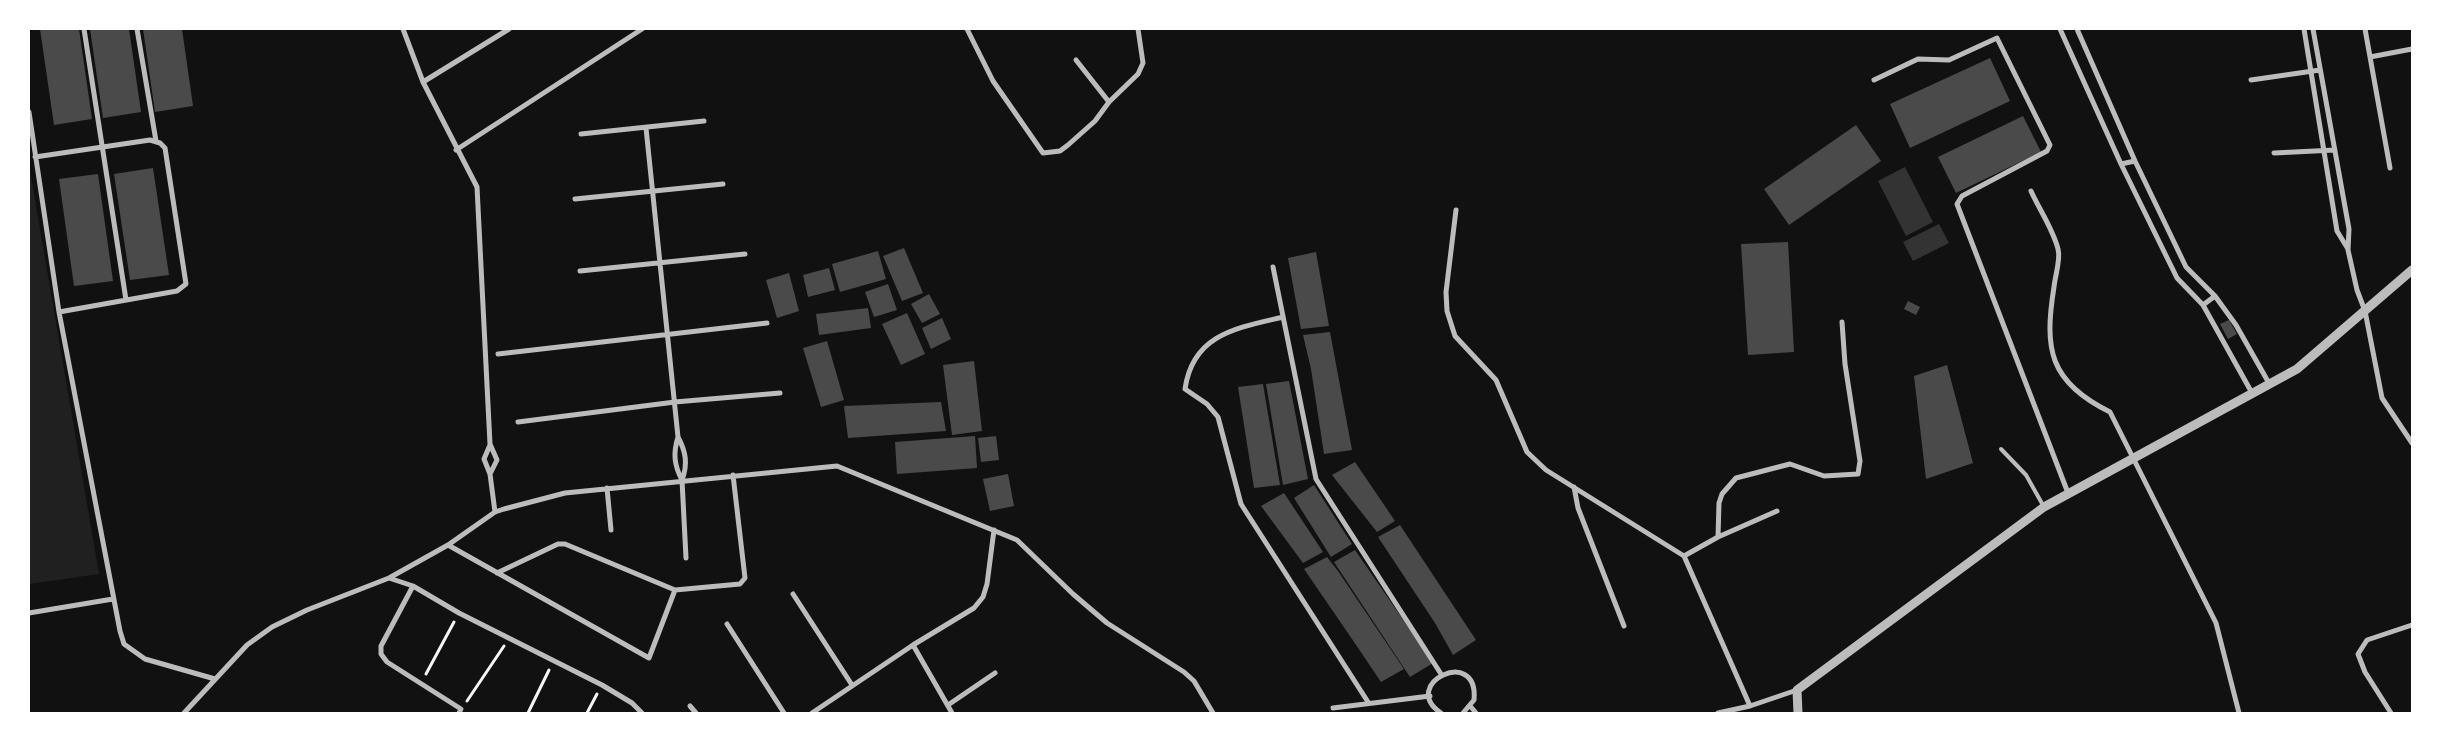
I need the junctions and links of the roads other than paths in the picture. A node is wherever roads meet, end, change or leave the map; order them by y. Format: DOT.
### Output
graph roads {
  1 [pos="84,29"];
  2 [pos="137,29"];
  3 [pos="403,29"];
  4 [pos="509,29"];
  5 [pos="642,29"];
  6 [pos="967,29"];
  7 [pos="1138,29"];
  8 [pos="2060,29"];
  9 [pos="2077,29"];
  10 [pos="2304,29"];
  11 [pos="2313,29"];
  12 [pos="2365,29"];
  13 [pos="2412,48"];
  14 [pos="2370,57"];
  15 [pos="1076,60"];
  16 [pos="2320,70"];
  17 [pos="2311,71"];
  18 [pos="1874,80"];
  19 [pos="2251,80"];
  20 [pos="423,82"];
  21 [pos="1109,102"];
  22 [pos="29,112"];
  23 [pos="704,121"];
  24 [pos="646,128"];
  25 [pos="581,134"];
  26 [pos="156,141"];
  27 [pos="103,147"];
  28 [pos="456,150"];
  29 [pos="2324,150"];
  30 [pos="2335,150"];
  31 [pos="2274,152"];
  32 [pos="36,157"];
  33 [pos="2135,161"];
  34 [pos="2121,164"];
  35 [pos="2390,168"];
  36 [pos="723,184"];
  37 [pos="653,191"];
  38 [pos="2031,191"];
  39 [pos="575,199"];
  40 [pos="1456,210"];
  41 [pos="2348,250"];
  42 [pos="744,254"];
  43 [pos="660,262"];
  44 [pos="1272,267"];
  45 [pos="2412,270"];
  46 [pos="580,271"];
  47 [pos="2215,296"];
  48 [pos="126,300"];
  49 [pos="2203,305"];
  50 [pos="2365,311"];
  51 [pos="59,312"];
  52 [pos="1283,317"];
  53 [pos="1842,322"];
  54 [pos="767,323"];
  55 [pos="668,333"];
  56 [pos="498,354"];
  57 [pos="2270,385"];
  58 [pos="780,393"];
  59 [pos="2252,393"];
  60 [pos="675,402"];
  61 [pos="518,422"];
  62 [pos="678,437"];
  63 [pos="2412,443"];
  64 [pos="490,444"];
  65 [pos="2001,449"];
  66 [pos="2134,458"];
  67 [pos="490,474"];
  68 [pos="733,475"];
  69 [pos="682,480"];
  70 [pos="1574,487"];
  71 [pos="607,488"];
  72 [pos="2068,493"];
  73 [pos="2044,507"];
  74 [pos="1777,511"];
  75 [pos="495,512"];
  76 [pos="611,530"];
  77 [pos="994,530"];
  78 [pos="1718,537"];
  79 [pos="448,545"];
  80 [pos="1684,556"];
  81 [pos="686,558"];
  82 [pos="497,573"];
  83 [pos="389,578"];
  84 [pos="413,586"];
  85 [pos="675,590"];
  86 [pos="793,594"];
  87 [pos="112,599"];
  88 [pos="29,614"];
  89 [pos="727,624"];
  90 [pos="2412,625"];
  91 [pos="1624,626"];
  92 [pos="913,645"];
  93 [pos="995,674"];
  94 [pos="1442,674"];
  95 [pos="215,680"];
  96 [pos="852,685"];
  97 [pos="1797,690"];
  98 [pos="1430,696"];
  99 [pos="1368,702"];
  100 [pos="948,705"];
  101 [pos="690,706"];
  102 [pos="1750,706"];
  103 [pos="1471,707"];
  104 [pos="1333,708"];
  105 [pos="460,711"];
  106 [pos="184,713"];
  107 [pos="642,713"];
  108 [pos="696,713"];
  109 [pos="784,713"];
  110 [pos="812,713"];
  111 [pos="952,713"];
  112 [pos="1213,713"];
  113 [pos="1441,713"];
  114 [pos="1463,713"];
  115 [pos="1476,713"];
  116 [pos="1718,713"];
  117 [pos="1798,713"];
  118 [pos="2239,713"];
  119 [pos="2391,713"];
  1 -- 27 [label="street"];
  2 -- 26 [label="street"];
  3 -- 20 [label="street"];
  4 -- 20 [label="street"];
  5 -- 28 [label="street"];
  6 -- 21 [label="street"];
  7 -- 21 [label="street"];
  8 -- 34 [label="street"];
  9 -- 33 [label="street"];
  10 -- 17 [label="street"];
  11 -- 16 [label="street"];
  12 -- 14 [label="street"];
  13 -- 14 [label="street"];
  14 -- 35 [label="street"];
  15 -- 21 [label="street"];
  16 -- 17 [label="street"];
  16 -- 30 [label="street"];
  17 -- 19 [label="street"];
  17 -- 29 [label="street"];
  18 -- 72 [label="street"];
  20 -- 28 [label="street"];
  22 -- 32 [label="street"];
  23 -- 24 [label="street"];
  24 -- 25 [label="street"];
  24 -- 37 [label="street"];
  26 -- 27 [label="street"];
  26 -- 48 [label="street"];
  27 -- 32 [label="street"];
  27 -- 48 [label="street"];
  28 -- 64 [label="street"];
  29 -- 30 [label="street"];
  29 -- 31 [label="street"];
  29 -- 41 [label="street"];
  30 -- 41 [label="street"];
  32 -- 51 [label="street"];
  33 -- 34 [label="street"];
  33 -- 47 [label="street"];
  34 -- 49 [label="street"];
  36 -- 37 [label="street"];
  37 -- 39 [label="street"];
  37 -- 43 [label="street"];
  38 -- 66 [label="street"];
  40 -- 70 [label="street"];
  41 -- 50 [label="street"];
  42 -- 43 [label="street"];
  43 -- 46 [label="street"];
  43 -- 55 [label="street"];
  44 -- 52 [label="street"];
  45 -- 50 [label="street"];
  47 -- 49 [label="street"];
  47 -- 57 [label="street"];
  48 -- 51 [label="street"];
  49 -- 59 [label="street"];
  50 -- 57 [label="street"];
  50 -- 63 [label="street"];
  51 -- 87 [label="street"];
  52 -- 94 [label="street"];
  52 -- 99 [label="street"];
  53 -- 78 [label="street"];
  54 -- 55 [label="street"];
  55 -- 56 [label="street"];
  55 -- 60 [label="street"];
  57 -- 59 [label="street"];
  58 -- 60 [label="street"];
  59 -- 66 [label="street"];
  60 -- 61 [label="street"];
  60 -- 62 [label="street"];
  62 -- 69 [label="street"];
  62 -- 69 [label="street"];
  64 -- 67 [label="street"];
  64 -- 67 [label="street"];
  65 -- 73 [label="lane"];
  66 -- 72 [label="street"];
  66 -- 118 [label="street"];
  67 -- 75 [label="street"];
  68 -- 69 [label="street"];
  68 -- 77 [label="street"];
  68 -- 85 [label="street"];
  69 -- 71 [label="street"];
  69 -- 81 [label="street"];
  70 -- 80 [label="street"];
  70 -- 91 [label="street"];
  71 -- 75 [label="street"];
  71 -- 76 [label="street"];
  72 -- 73 [label="street"];
  73 -- 97 [label="street"];
  74 -- 78 [label="street"];
  75 -- 79 [label="street"];
  77 -- 92 [label="street"];
  77 -- 112 [label="street"];
  78 -- 80 [label="street"];
  79 -- 82 [label="street"];
  79 -- 83 [label="street"];
  80 -- 102 [label="street"];
  82 -- 85 [label="street"];
  82 -- 85 [label="street"];
  83 -- 84 [label="street"];
  83 -- 95 [label="street"];
  84 -- 105 [label="street"];
  84 -- 107 [label="street"];
  86 -- 96 [label="street"];
  87 -- 88 [label="street"];
  87 -- 95 [label="street"];
  89 -- 109 [label="street"];
  90 -- 119 [label="street"];
  92 -- 96 [label="street"];
  92 -- 100 [label="street"];
  93 -- 100 [label="street"];
  94 -- 98 [label="street"];
  94 -- 103 [label="street"];
  95 -- 106 [label="street"];
  96 -- 110 [label="street"];
  97 -- 102 [label="street"];
  97 -- 117 [label="street"];
  98 -- 99 [label="street"];
  98 -- 113 [label="street"];
  99 -- 104 [label="street"];
  100 -- 111 [label="street"];
  101 -- 108 [label="street"];
  102 -- 116 [label="street"];
  103 -- 114 [label="street"];
  103 -- 115 [label="street"];
}
